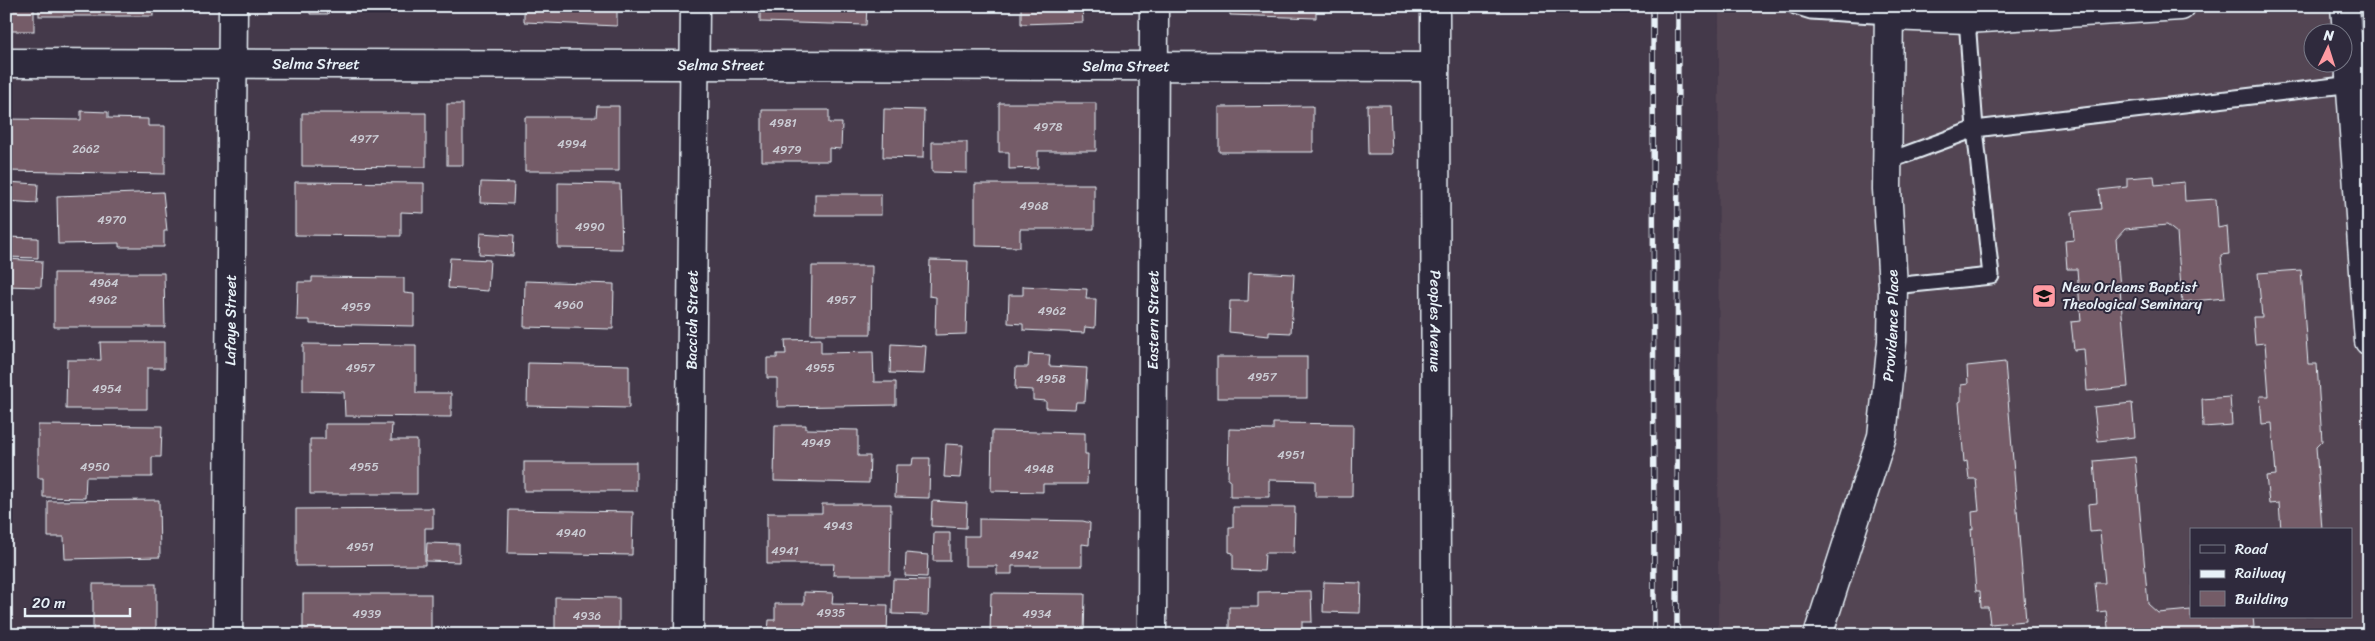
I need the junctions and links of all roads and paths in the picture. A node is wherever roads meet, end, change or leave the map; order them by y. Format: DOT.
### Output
graph roads {
  1 [pos="233,6"];
  2 [pos="695,6"];
  3 [pos="1154,6"];
  4 [pos="1435,6"];
  5 [pos="1795,6"];
  6 [pos="2181,6"];
  7 [pos="2345,6"];
  8 [pos="1889,11"];
  9 [pos="1967,19"];
  10 [pos="6,63"];
  11 [pos="233,63"];
  12 [pos="695,65"];
  13 [pos="1154,67"];
  14 [pos="1436,67"];
  15 [pos="2359,83"];
  16 [pos="1976,129"];
  17 [pos="1888,161"];
  18 [pos="1893,286"];
  19 [pos="2369,341"];
  20 [pos="228,635"];
  21 [pos="690,635"];
  22 [pos="1152,635"];
  23 [pos="1436,635"];
  24 [pos="1818,635"];
  1 -- 11 [label="street, Lafaye Street"];
  2 -- 12 [label="street, Baccich Street"];
  3 -- 13 [label="street, Eastern Street"];
  4 -- 14 [label="street, Peoples Avenue"];
  5 -- 8 [label="lane"];
  6 -- 9 [label="street"];
  7 -- 15 [label="street"];
  8 -- 9 [label="street"];
  8 -- 17 [label="street, Providence Place"];
  9 -- 16 [label="lane"];
  10 -- 11 [label="street, Selma Street"];
  11 -- 12 [label="street, Selma Street"];
  11 -- 20 [label="street, Lafaye Street"];
  12 -- 13 [label="street, Selma Street"];
  12 -- 21 [label="street, Baccich Street"];
  13 -- 14 [label="street, Selma Street"];
  13 -- 22 [label="street, Eastern Street"];
  14 -- 23 [label="street, Peoples Avenue"];
  15 -- 16 [label="lane"];
  15 -- 19 [label="street"];
  16 -- 17 [label="lane"];
  16 -- 18 [label="lane"];
  17 -- 18 [label="street, Providence Place"];
  18 -- 24 [label="street, Providence Place"];
}
